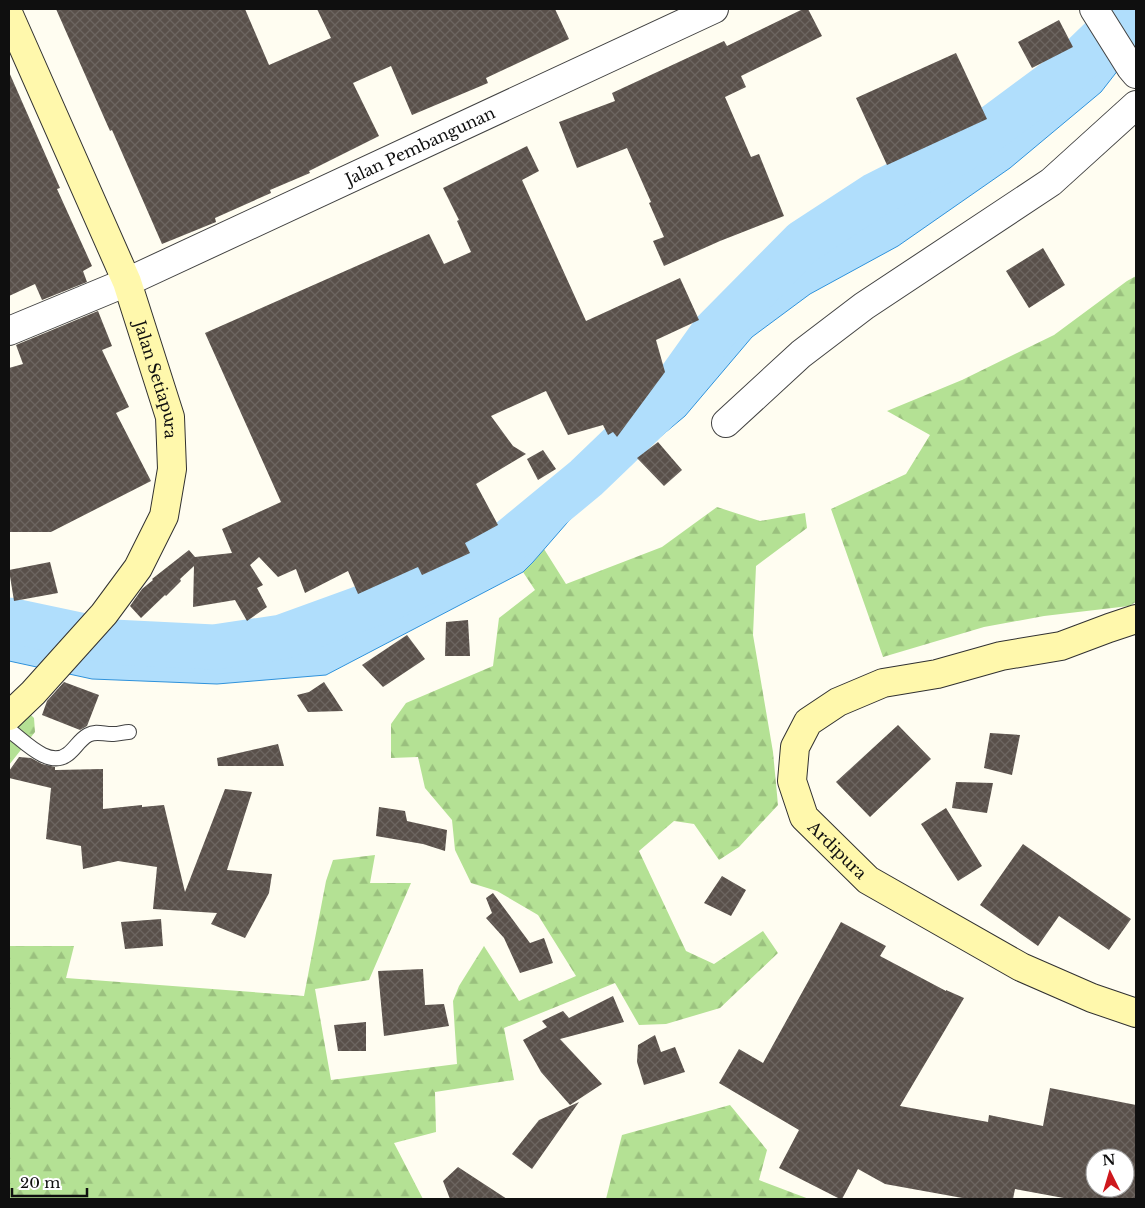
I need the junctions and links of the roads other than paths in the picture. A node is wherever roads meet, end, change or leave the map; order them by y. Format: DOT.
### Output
graph roads {
  1 [pos="714,9"];
  2 [pos="1095,10"];
  3 [pos="9,15"];
  4 [pos="1134,71"];
  5 [pos="1136,105"];
  6 [pos="127,282"];
  7 [pos="9,331"];
  8 [pos="726,423"];
  9 [pos="1136,619"];
  10 [pos="9,716"];
  11 [pos="9,730"];
  12 [pos="130,732"];
  13 [pos="1136,1013"];
  1 -- 6 [label="street, Jalan Pembangunan"];
  2 -- 4 [label="street"];
  3 -- 6 [label="street, Jalan Setiapura"];
  5 -- 8 [label="street"];
  6 -- 7 [label="street, Jalan Pembangunan"];
  6 -- 10 [label="street, Jalan Setiapura"];
  9 -- 13 [label="street, Ardipura"];
  11 -- 12 [label="lane"];
}
